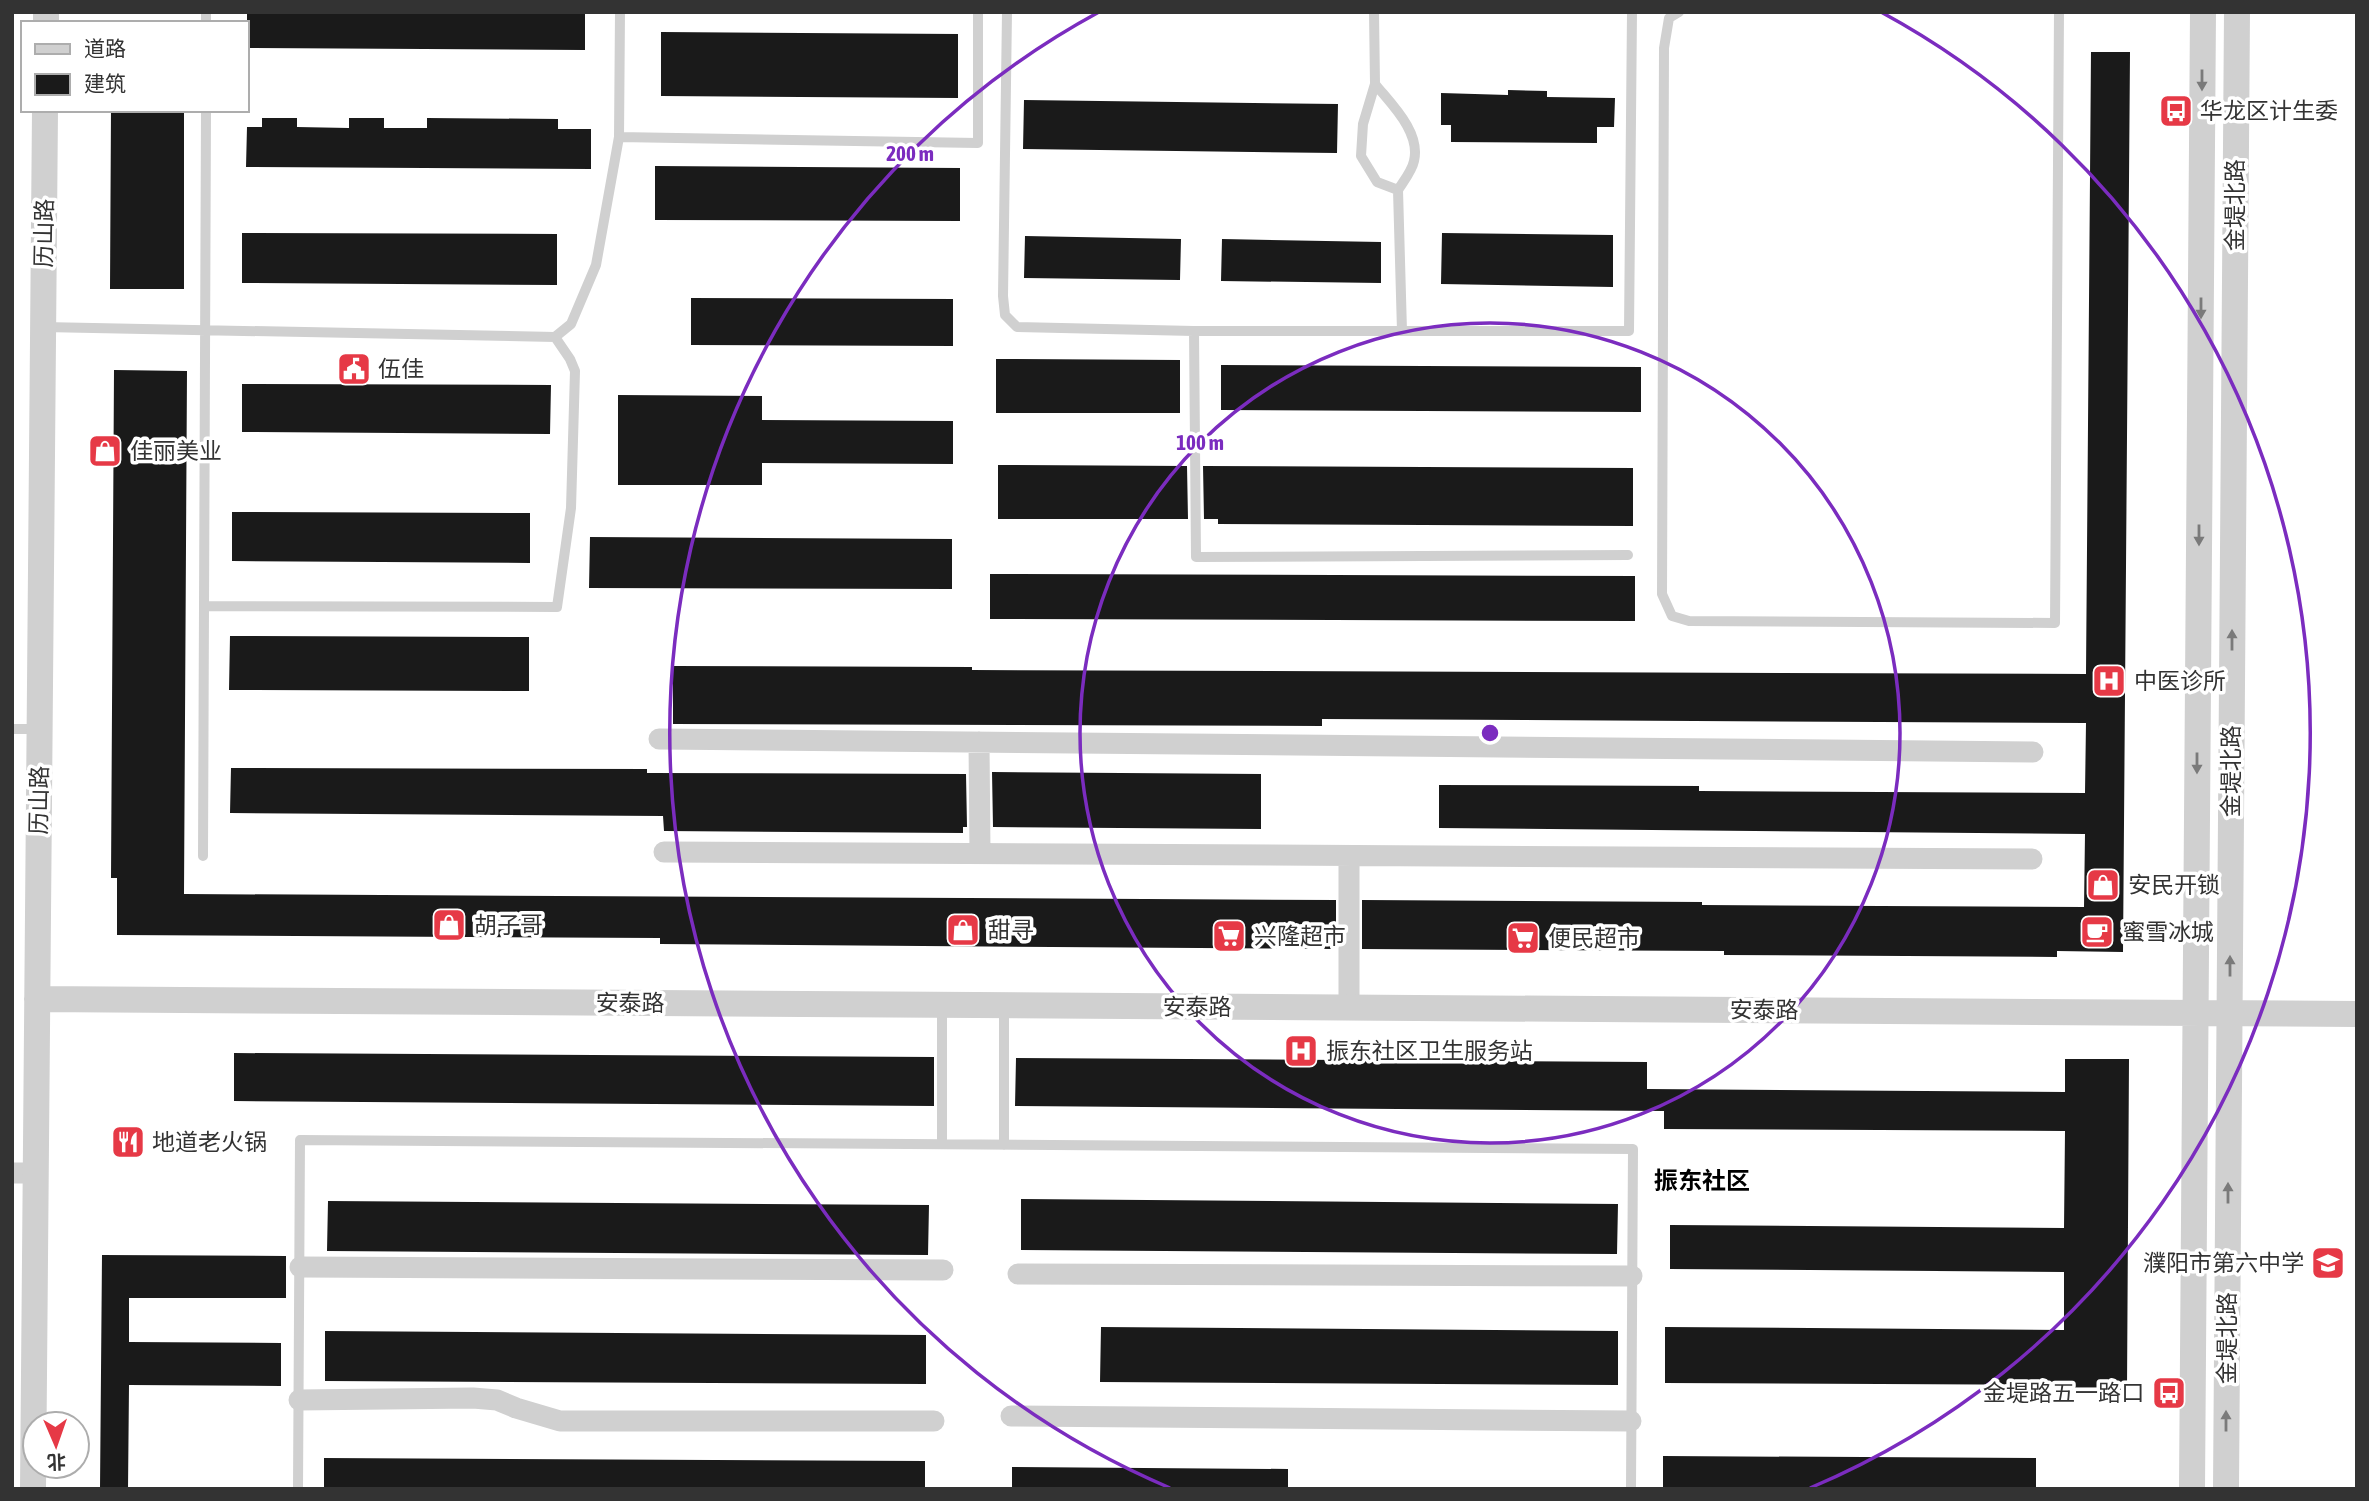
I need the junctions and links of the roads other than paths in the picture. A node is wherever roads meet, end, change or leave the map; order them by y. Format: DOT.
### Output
graph roads {
  1 [pos="620,12"];
  2 [pos="978,12"];
  3 [pos="1007,12"];
  4 [pos="1374,12"];
  5 [pos="1632,12"];
  6 [pos="1679,12"];
  7 [pos="2059,12"];
  8 [pos="2203,12"];
  9 [pos="2237,12"];
  10 [pos="1375,84"];
  11 [pos="45,112"];
  12 [pos="206,112"];
  13 [pos="619,137"];
  14 [pos="1398,191"];
  15 [pos="43,327"];
  16 [pos="206,330"];
  17 [pos="1194,331"];
  18 [pos="1402,331"];
  19 [pos="555,337"];
  20 [pos="1628,555"];
  21 [pos="205,606"];
  22 [pos="12,729"];
  23 [pos="39,729"];
  24 [pos="659,739"];
  25 [pos="979,742"];
  26 [pos="2033,752"];
  27 [pos="664,852"];
  28 [pos="980,853"];
  29 [pos="203,856"];
  30 [pos="1349,856"];
  31 [pos="2032,859"];
  32 [pos="37,999"];
  33 [pos="942,1005"];
  34 [pos="1004,1005"];
  35 [pos="1349,1008"];
  36 [pos="2196,1013"];
  37 [pos="2229,1013"];
  38 [pos="2357,1014"];
  39 [pos="942,1144"];
  40 [pos="1004,1145"];
  41 [pos="24,1173"];
  42 [pos="300,1266"];
  43 [pos="943,1270"];
  44 [pos="1018,1274"];
  45 [pos="1632,1276"];
  46 [pos="299,1400"];
  47 [pos="1010,1416"];
  48 [pos="934,1421"];
  49 [pos="1631,1421"];
  50 [pos="33,1489"];
  51 [pos="298,1489"];
  52 [pos="1631,1489"];
  53 [pos="2192,1489"];
  54 [pos="2226,1489"];
  1 -- 13 [label="lane"];
  2 -- 13 [label="lane"];
  3 -- 17 [label="lane"];
  4 -- 10 [label="lane"];
  5 -- 18 [label="lane"];
  6 -- 7 [label="lane"];
  8 -- 36 [label="street, 金堤北路, one-way"];
  37 -- 9 [label="street, 金堤北路, one-way"];
  10 -- 14 [label="lane"];
  10 -- 14 [label="lane"];
  11 -- 15 [label="street, 历山路"];
  12 -- 16 [label="lane"];
  13 -- 19 [label="lane"];
  14 -- 18 [label="lane"];
  15 -- 16 [label="lane"];
  15 -- 23 [label="street, 历山路"];
  16 -- 19 [label="lane"];
  16 -- 21 [label="lane"];
  17 -- 18 [label="lane"];
  17 -- 20 [label="lane"];
  19 -- 21 [label="lane"];
  21 -- 29 [label="lane"];
  22 -- 23 [label="lane"];
  23 -- 32 [label="street, 历山路"];
  24 -- 25 [label="street"];
  25 -- 26 [label="street"];
  25 -- 28 [label="street"];
  27 -- 28 [label="street"];
  28 -- 30 [label="street"];
  30 -- 31 [label="street"];
  30 -- 35 [label="street"];
  32 -- 33 [label="street, 安泰路"];
  32 -- 41 [label="street, 历山路"];
  33 -- 34 [label="street, 安泰路"];
  33 -- 39 [label="lane"];
  34 -- 35 [label="street, 安泰路"];
  34 -- 40 [label="lane"];
  35 -- 36 [label="street, 安泰路"];
  36 -- 37 [label="street, 安泰路"];
  36 -- 53 [label="street, 金堤北路"];
  37 -- 38 [label="street, 安泰路"];
  54 -- 37 [label="street, 金堤北路, one-way"];
  39 -- 40 [label="lane"];
  39 -- 42 [label="lane"];
  40 -- 45 [label="lane"];
  41 -- 50 [label="street, 历山路"];
  42 -- 43 [label="street"];
  42 -- 46 [label="lane"];
  44 -- 45 [label="street"];
  45 -- 49 [label="lane"];
  46 -- 48 [label="street"];
  46 -- 51 [label="lane"];
  47 -- 49 [label="street"];
  49 -- 52 [label="lane"];
}
